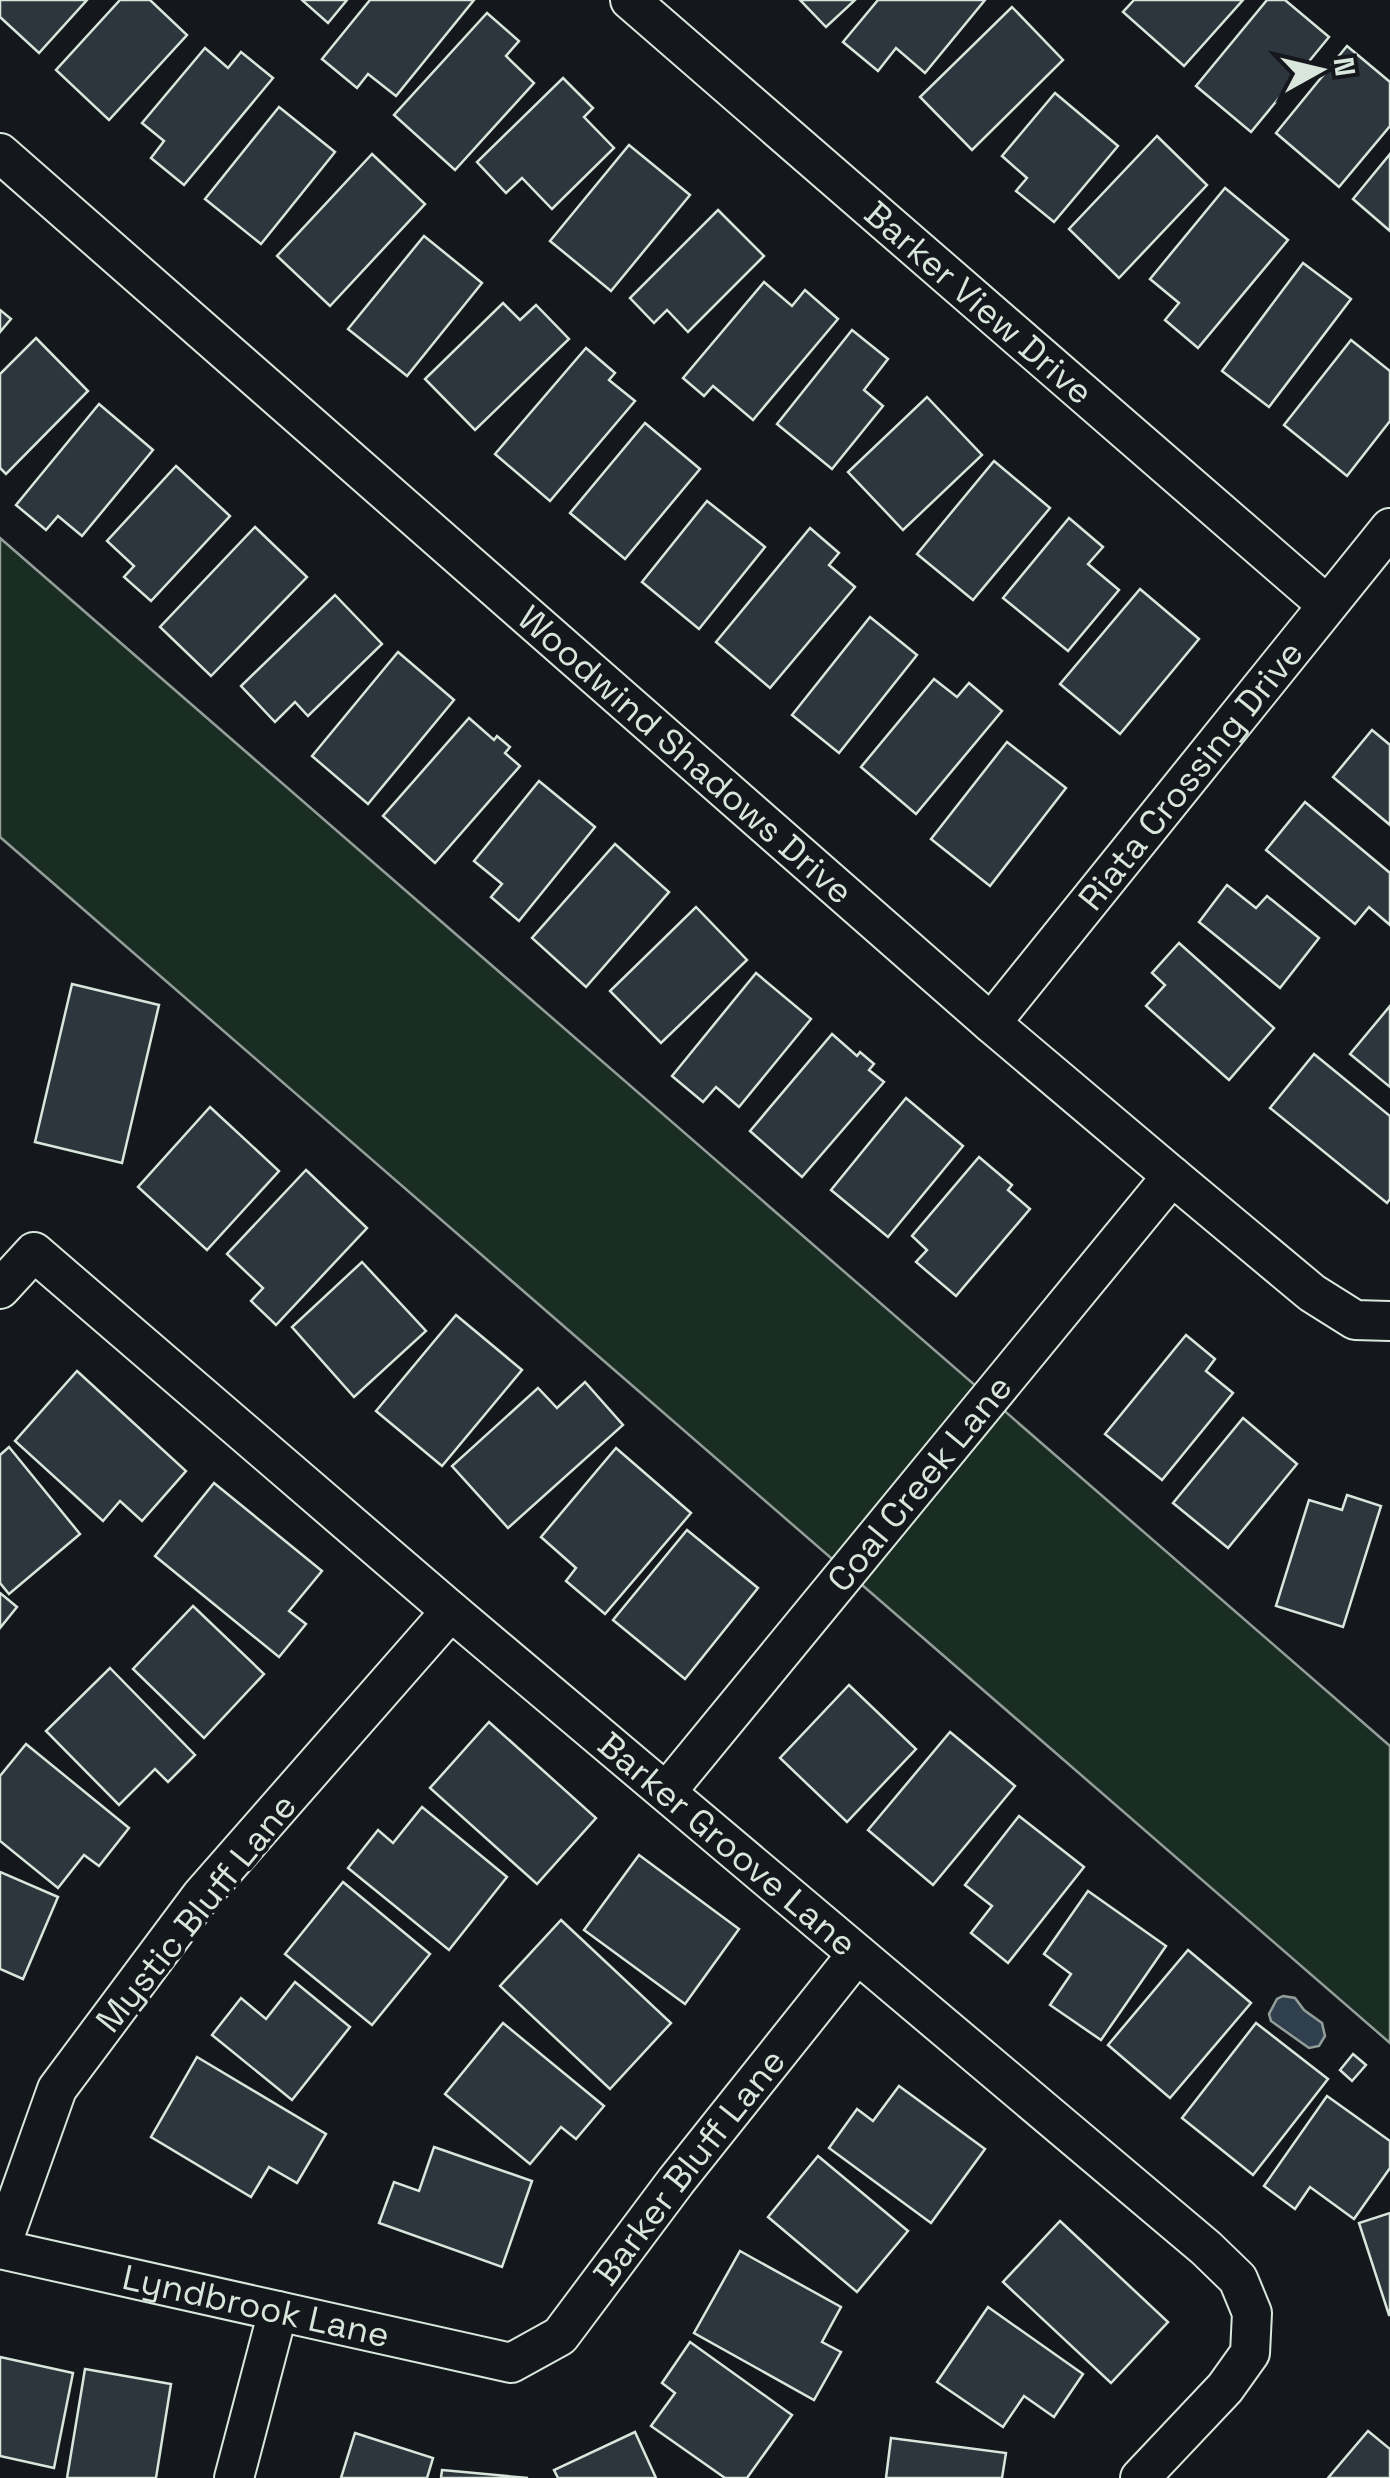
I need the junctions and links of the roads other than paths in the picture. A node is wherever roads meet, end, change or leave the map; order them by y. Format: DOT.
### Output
graph roads {
  1 [pos="630,0"];
  2 [pos="0,154"];
  3 [pos="1390,528"];
  4 [pos="1327,604"];
  5 [pos="991,1023"];
  6 [pos="1172,1176"];
  7 [pos="0,1290"];
  8 [pos="1390,1321"];
  9 [pos="450,1611"];
  10 [pos="667,1791"];
  11 [pos="858,1954"];
  12 [pos="0,2249"];
  13 [pos="278,2311"];
  14 [pos="511,2363"];
  15 [pos="234,2478"];
  16 [pos="1140,2478"];
  1 -- 4 [label="street, Barker View Drive"];
  2 -- 5 [label="street, Woodwind Shadows Drive"];
  3 -- 4 [label="street, Riata Crossing Drive"];
  4 -- 5 [label="street, Riata Crossing Drive"];
  5 -- 6 [label="street, Woodwind Shadows Drive"];
  6 -- 8 [label="street, Woodwind Shadows Drive"];
  6 -- 10 [label="street, Coal Creek Lane"];
  7 -- 9 [label="street, Barker Groove Lane"];
  9 -- 10 [label="street, Barker Groove Lane"];
  9 -- 12 [label="street, Mystic Bluff Lane"];
  10 -- 11 [label="street, Barker Groove Lane"];
  11 -- 14 [label="street, Barker Bluff Lane"];
  11 -- 16 [label="street, Barker Groove Lane"];
  12 -- 13 [label="street, Lyndbrook Lane"];
  13 -- 14 [label="street, Lyndbrook Lane"];
  13 -- 15 [label="street"];
}
